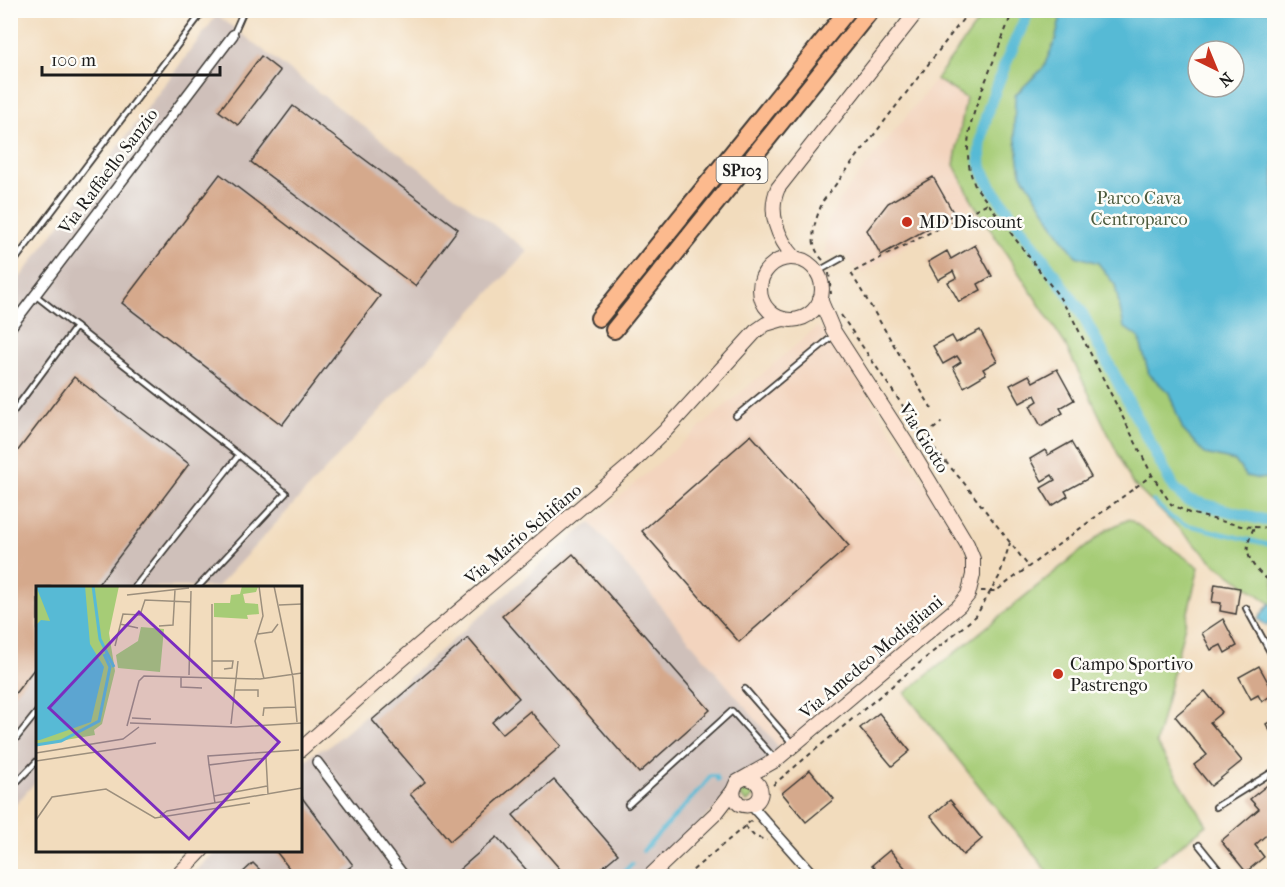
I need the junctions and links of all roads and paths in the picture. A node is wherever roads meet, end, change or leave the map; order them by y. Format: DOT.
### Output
graph roads {
  1 [pos="204,10"];
  2 [pos="244,10"];
  3 [pos="848,10"];
  4 [pos="871,10"];
  5 [pos="918,10"];
  6 [pos="970,10"];
  7 [pos="1013,10"];
  8 [pos="233,35"];
  9 [pos="988,203"];
  10 [pos="777,227"];
  11 [pos="795,258"];
  12 [pos="842,258"];
  13 [pos="770,265"];
  14 [pos="10,267"];
  15 [pos="822,269"];
  16 [pos="35,295"];
  17 [pos="825,299"];
  18 [pos="761,300"];
  19 [pos="837,308"];
  20 [pos="803,317"];
  21 [pos="599,318"];
  22 [pos="783,319"];
  23 [pos="76,327"];
  24 [pos="10,328"];
  25 [pos="614,330"];
  26 [pos="756,331"];
  27 [pos="834,332"];
  28 [pos="932,410"];
  29 [pos="10,416"];
  30 [pos="736,416"];
  31 [pos="942,422"];
  32 [pos="924,437"];
  33 [pos="910,449"];
  34 [pos="239,455"];
  35 [pos="1152,475"];
  36 [pos="1254,527"];
  37 [pos="1275,528"];
  38 [pos="1010,542"];
  39 [pos="1029,567"];
  40 [pos="974,570"];
  41 [pos="1275,583"];
  42 [pos="136,586"];
  43 [pos="199,586"];
  44 [pos="970,590"];
  45 [pos="991,592"];
  46 [pos="1246,608"];
  47 [pos="1275,659"];
  48 [pos="745,689"];
  49 [pos="36,714"];
  50 [pos="10,742"];
  51 [pos="794,745"];
  52 [pos="302,748"];
  53 [pos="776,760"];
  54 [pos="36,762"];
  55 [pos="317,762"];
  56 [pos="1275,771"];
  57 [pos="747,778"];
  58 [pos="10,789"];
  59 [pos="733,791"];
  60 [pos="756,800"];
  61 [pos="628,805"];
  62 [pos="1216,807"];
  63 [pos="716,813"];
  64 [pos="745,826"];
  65 [pos="770,841"];
  66 [pos="1199,845"];
  67 [pos="200,851"];
  68 [pos="1275,866"];
  69 [pos="177,876"];
  70 [pos="404,876"];
  71 [pos="650,876"];
  72 [pos="686,876"];
  73 [pos="814,876"];
  74 [pos="1224,876"];
  75 [pos="1268,876"];
  1 -- 14 [label="lane"];
  2 -- 8 [label="lane"];
  3 -- 21 [label="highway, SP103"];
  4 -- 25 [label="highway, SP103"];
  5 -- 10 [label="street"];
  6 -- 15 [label="path"];
  7 -- 9 [label="path"];
  8 -- 16 [label="street, Via Raffaello Sanzio"];
  9 -- 28 [label="path"];
  9 -- 35 [label="path"];
  10 -- 11 [label="street"];
  10 -- 13 [label="street"];
  11 -- 13 [label="street"];
  11 -- 15 [label="street"];
  12 -- 15 [label="lane"];
  13 -- 18 [label="street"];
  15 -- 17 [label="street"];
  15 -- 17 [label="path"];
  16 -- 23 [label="lane"];
  16 -- 24 [label="street, Via Raffaello Sanzio"];
  17 -- 20 [label="street"];
  17 -- 27 [label="street, Via Giotto"];
  18 -- 22 [label="street"];
  18 -- 26 [label="street"];
  19 -- 32 [label="path"];
  20 -- 22 [label="street"];
  20 -- 27 [label="street"];
  22 -- 26 [label="street, Via Mario Schifano"];
  23 -- 29 [label="lane"];
  23 -- 34 [label="lane"];
  26 -- 52 [label="street, Via Mario Schifano"];
  27 -- 30 [label="lane"];
  27 -- 33 [label="street, Via Giotto"];
  31 -- 32 [label="path"];
  32 -- 33 [label="path"];
  32 -- 38 [label="path"];
  33 -- 40 [label="street, Via Giotto"];
  34 -- 42 [label="lane"];
  34 -- 43 [label="lane"];
  35 -- 36 [label="path"];
  35 -- 39 [label="path"];
  36 -- 37 [label="path"];
  36 -- 41 [label="path"];
  38 -- 39 [label="path"];
  38 -- 45 [label="path"];
  39 -- 45 [label="path"];
  40 -- 44 [label="street, Via Amedeo Modigliani"];
  44 -- 45 [label="path"];
  44 -- 51 [label="street, Via Amedeo Modigliani"];
  45 -- 60 [label="path"];
  46 -- 47 [label="lane"];
  48 -- 51 [label="lane"];
  49 -- 50 [label="lane"];
  51 -- 53 [label="street, Via Amedeo Modigliani"];
  53 -- 57 [label="street, Via Amedeo Modigliani"];
  53 -- 60 [label="street, Via Amedeo Modigliani"];
  53 -- 61 [label="lane"];
  54 -- 58 [label="lane"];
  55 -- 70 [label="street"];
  56 -- 62 [label="lane"];
  57 -- 59 [label="street, Via Amedeo Modigliani"];
  57 -- 60 [label="street"];
  59 -- 60 [label="street"];
  59 -- 63 [label="street"];
  60 -- 63 [label="street"];
  60 -- 64 [label="path"];
  60 -- 73 [label="street"];
  63 -- 71 [label="street"];
  64 -- 65 [label="path"];
  64 -- 72 [label="path"];
  66 -- 74 [label="lane"];
  67 -- 69 [label="street"];
  68 -- 75 [label="lane"];
}
